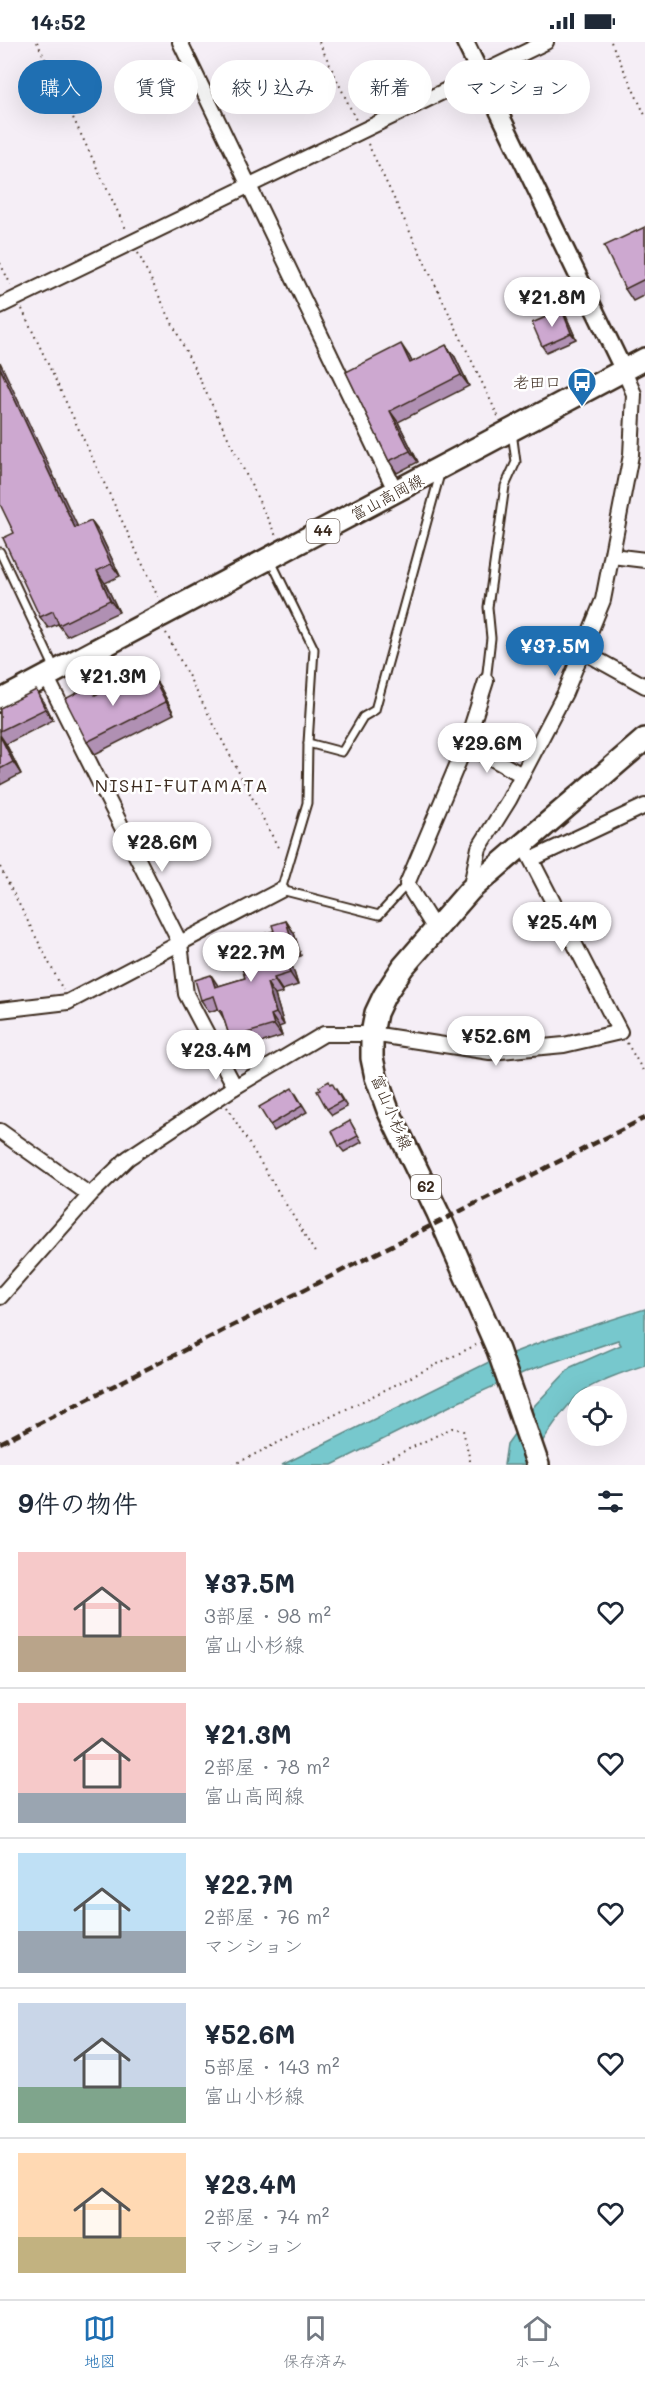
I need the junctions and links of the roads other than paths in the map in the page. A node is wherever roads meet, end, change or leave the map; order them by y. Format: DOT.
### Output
graph roads {
  1 [pos="180,42"];
  2 [pos="465,42"];
  3 [pos="546,42"];
  4 [pos="474,60"];
  5 [pos="508,60"];
  6 [pos="444,90"];
  7 [pos="500,114"];
  8 [pos="249,186"];
  9 [pos="0,306"];
  10 [pos="645,359"];
  11 [pos="624,371"];
  12 [pos="509,432"];
  13 [pos="638,455"];
  14 [pos="441,468"];
  15 [pos="396,492"];
  16 [pos="0,552"];
  17 [pos="277,555"];
  18 [pos="612,556"];
  19 [pos="645,560"];
  20 [pos="582,651"];
  21 [pos="51,673"];
  22 [pos="486,681"];
  23 [pos="645,686"];
  24 [pos="0,701"];
  25 [pos="645,739"];
  26 [pos="308,743"];
  27 [pos="466,744"];
  28 [pos="522,775"];
  29 [pos="645,806"];
  30 [pos="528,852"];
  31 [pos="407,884"];
  32 [pos="281,890"];
  33 [pos="470,890"];
  34 [pos="435,929"];
  35 [pos="180,943"];
  36 [pos="0,1010"];
  37 [pos="372,1034"];
  38 [pos="235,1088"];
  39 [pos="0,1131"];
  40 [pos="90,1195"];
  41 [pos="0,1297"];
  42 [pos="537,1463"];
  1 -- 8 [label="street"];
  2 -- 4 [label="street"];
  3 -- 5 [label="street"];
  6 -- 8 [label="street"];
  7 -- 11 [label="street"];
  8 -- 9 [label="street"];
  8 -- 15 [label="street"];
  10 -- 11 [label="main road, 富山高岡線 / 44"];
  11 -- 12 [label="main road, 富山高岡線 / 44"];
  11 -- 13 [label="street"];
  12 -- 14 [label="main road, 富山高岡線 / 44"];
  12 -- 22 [label="lane"];
  13 -- 18 [label="street"];
  14 -- 15 [label="main road, 富山高岡線 / 44"];
  14 -- 26 [label="lane"];
  15 -- 17 [label="main road, 富山高岡線 / 44"];
  16 -- 21 [label="lane"];
  17 -- 21 [label="main road, 富山高岡線 / 44"];
  17 -- 26 [label="lane"];
  18 -- 19 [label="street"];
  18 -- 20 [label="street"];
  20 -- 23 [label="street"];
  20 -- 28 [label="street"];
  21 -- 24 [label="main road, 富山高岡線 / 44"];
  21 -- 35 [label="street"];
  22 -- 27 [label="street"];
  25 -- 30 [label="main road, 富山小杉線 / 62"];
  26 -- 32 [label="lane"];
  27 -- 28 [label="street"];
  27 -- 31 [label="street"];
  28 -- 33 [label="street"];
  29 -- 30 [label="street"];
  30 -- 33 [label="main road, 富山小杉線 / 62"];
  30 -- 37 [label="street"];
  31 -- 32 [label="lane"];
  31 -- 34 [label="street"];
  32 -- 35 [label="street"];
  33 -- 34 [label="main road, 富山小杉線 / 62"];
  34 -- 37 [label="main road, 富山小杉線 / 62"];
  35 -- 36 [label="street"];
  35 -- 38 [label="street"];
  37 -- 38 [label="street"];
  37 -- 42 [label="main road, 富山小杉線 / 62"];
  38 -- 40 [label="street"];
  39 -- 40 [label="street"];
  40 -- 41 [label="street"];
}
